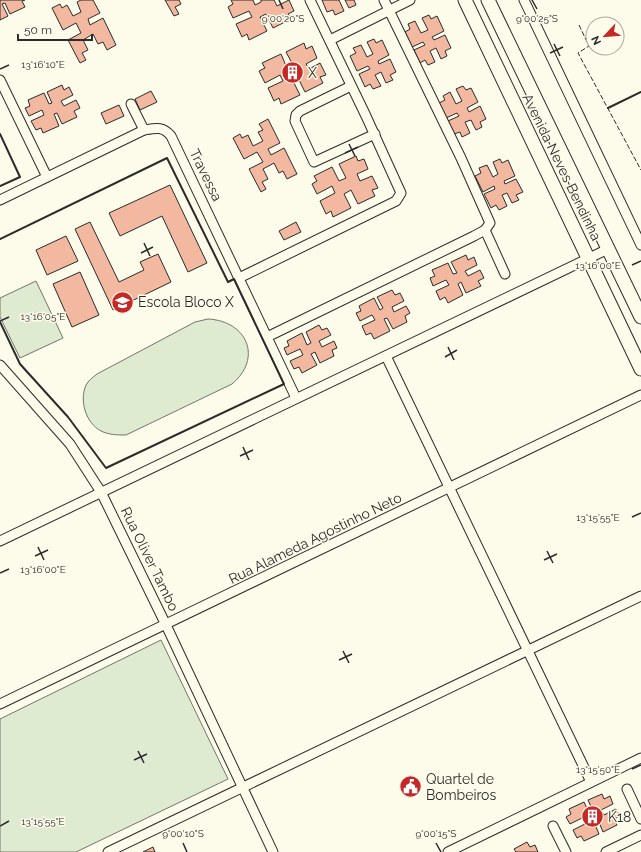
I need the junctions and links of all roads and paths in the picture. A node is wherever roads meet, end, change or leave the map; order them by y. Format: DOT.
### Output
graph roads {
  1 [pos="310,0"];
  2 [pos="384,0"];
  3 [pos="410,0"];
  4 [pos="465,0"];
  5 [pos="488,0"];
  6 [pos="524,0"];
  7 [pos="389,10"];
  8 [pos="330,40"];
  9 [pos="0,80"];
  10 [pos="351,86"];
  11 [pos="131,104"];
  12 [pos="144,130"];
  13 [pos="375,134"];
  14 [pos="47,177"];
  15 [pos="0,200"];
  16 [pos="485,230"];
  17 [pos="641,245"];
  18 [pos="608,249"];
  19 [pos="588,258"];
  20 [pos="505,274"];
  21 [pos="239,278"];
  22 [pos="641,317"];
  23 [pos="267,337"];
  24 [pos="386,356"];
  25 [pos="0,365"];
  26 [pos="641,369"];
  27 [pos="641,395"];
  28 [pos="296,398"];
  29 [pos="450,488"];
  30 [pos="101,492"];
  31 [pos="0,541"];
  32 [pos="641,596"];
  33 [pos="166,625"];
  34 [pos="528,652"];
  35 [pos="0,704"];
  36 [pos="641,758"];
  37 [pos="591,782"];
  38 [pos="242,787"];
  39 [pos="627,789"];
  40 [pos="641,819"];
  41 [pos="553,826"];
  42 [pos="641,835"];
  43 [pos="467,843"];
  44 [pos="108,852"];
  45 [pos="273,852"];
  46 [pos="448,852"];
  47 [pos="471,852"];
  48 [pos="566,852"];
  49 [pos="606,852"];
  1 -- 8 [label="street"];
  2 -- 7 [label="street"];
  3 -- 7 [label="street"];
  4 -- 19 [label="street, Avenida Neves Bendinha"];
  5 -- 18 [label="street, Avenida Neves Bendinha"];
  6 -- 17 [label="street"];
  7 -- 8 [label="street"];
  7 -- 16 [label="street"];
  8 -- 10 [label="street"];
  9 -- 14 [label="street"];
  10 -- 13 [label="street"];
  10 -- 13 [label="street"];
  11 -- 12 [label="street"];
  12 -- 14 [label="street, Travessa"];
  12 -- 21 [label="street, Travessa"];
  13 -- 21 [label="street"];
  14 -- 15 [label="street, Travessa"];
  16 -- 20 [label="street"];
  16 -- 23 [label="street"];
  18 -- 19 [label="street"];
  18 -- 22 [label="street, Avenida Neves Bendinha"];
  19 -- 24 [label="street"];
  19 -- 26 [label="street, Avenida Neves Bendinha"];
  21 -- 23 [label="street, Travessa"];
  23 -- 28 [label="street, Travessa"];
  24 -- 28 [label="street"];
  24 -- 29 [label="street"];
  25 -- 30 [label="street, Rua Oliver Tambo"];
  27 -- 29 [label="street, Rua Alameda Agostinho Neto"];
  28 -- 30 [label="street"];
  29 -- 33 [label="street, Rua Alameda Agostinho Neto"];
  29 -- 34 [label="street"];
  30 -- 31 [label="street"];
  30 -- 33 [label="street, Rua Oliver Tambo"];
  32 -- 34 [label="street"];
  33 -- 35 [label="street, Rua Alameda Agostinho Neto"];
  33 -- 38 [label="street, Rua Oliver Tambo"];
  34 -- 37 [label="street"];
  34 -- 38 [label="street"];
  36 -- 37 [label="street"];
  37 -- 43 [label="street"];
  38 -- 44 [label="street"];
  38 -- 45 [label="street, Rua Oliver Tambo"];
  39 -- 40 [label="street"];
  41 -- 48 [label="street"];
  42 -- 49 [label="street"];
  43 -- 46 [label="street"];
  43 -- 47 [label="street"];
}
